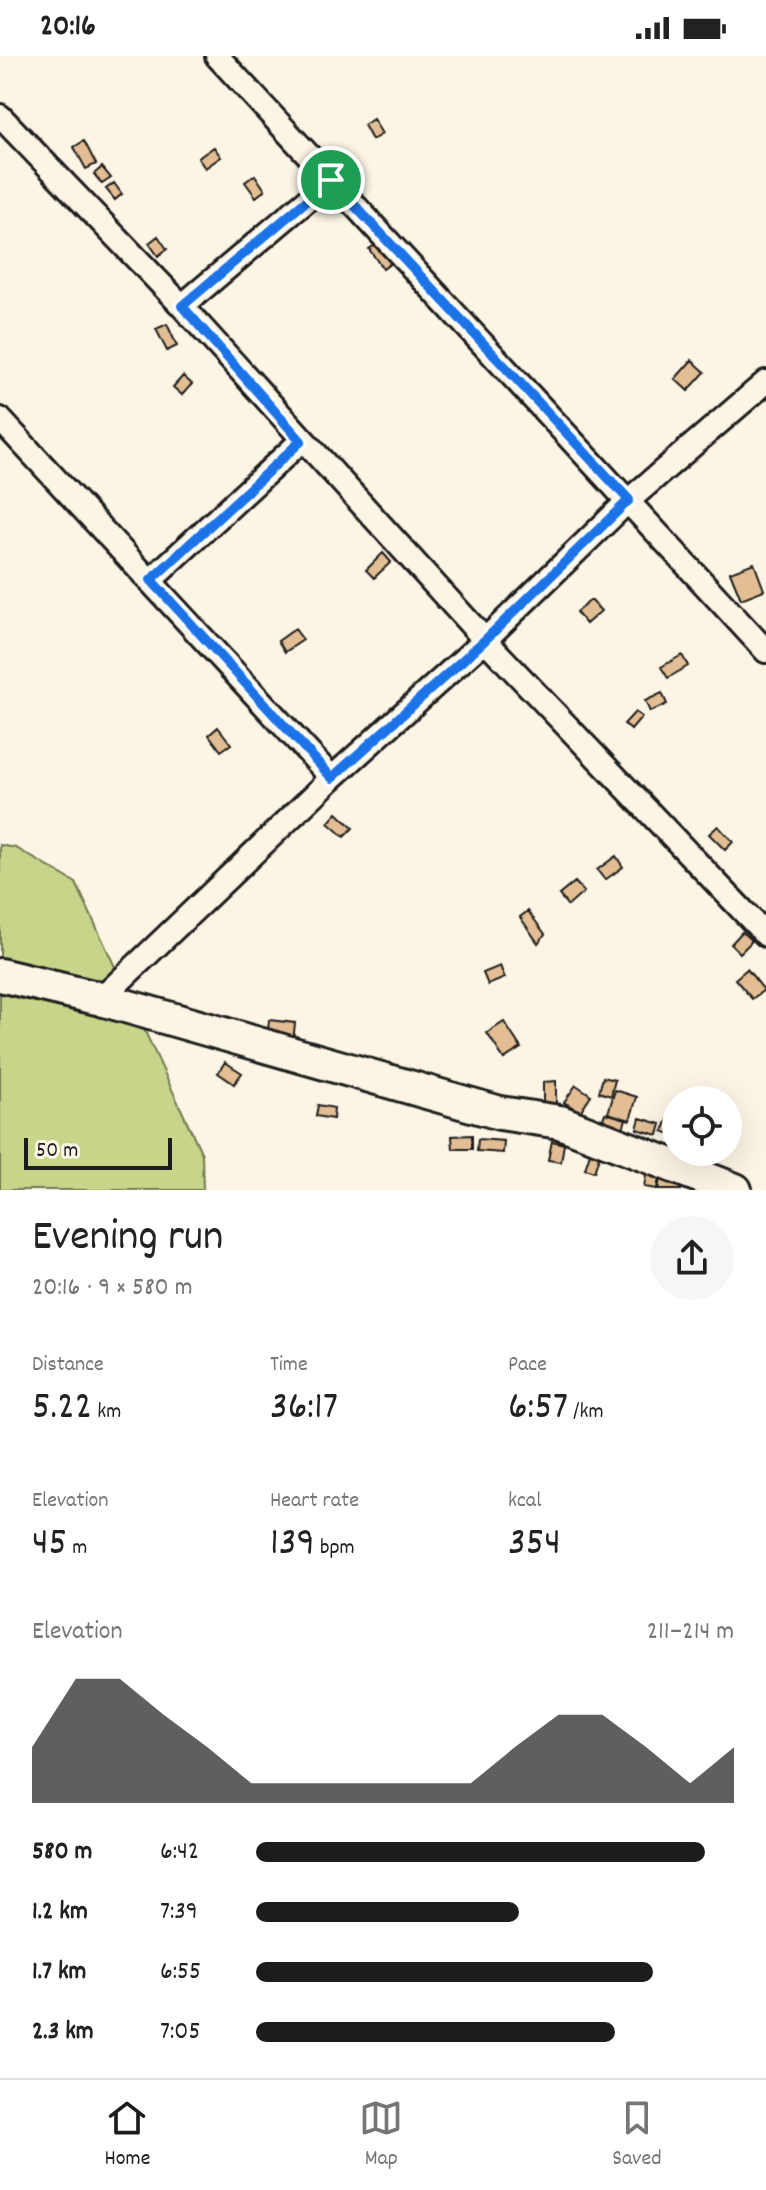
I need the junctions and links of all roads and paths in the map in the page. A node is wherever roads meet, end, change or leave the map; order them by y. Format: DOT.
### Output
graph roads {
  1 [pos="217,56"];
  2 [pos="0,116"];
  3 [pos="331,180"];
  4 [pos="182,306"];
  5 [pos="766,382"];
  6 [pos="0,419"];
  7 [pos="301,441"];
  8 [pos="629,500"];
  9 [pos="151,580"];
  10 [pos="485,640"];
  11 [pos="766,651"];
  12 [pos="332,778"];
  13 [pos="766,935"];
  14 [pos="0,975"];
  15 [pos="101,999"];
  16 [pos="735,1190"];
  1 -- 3 [label="street"];
  2 -- 4 [label="street"];
  3 -- 4 [label="street"];
  3 -- 8 [label="street"];
  4 -- 7 [label="street"];
  5 -- 8 [label="street"];
  6 -- 9 [label="street"];
  7 -- 9 [label="street"];
  7 -- 10 [label="street"];
  8 -- 10 [label="street"];
  8 -- 11 [label="street"];
  9 -- 12 [label="street"];
  10 -- 12 [label="street"];
  10 -- 13 [label="street"];
  12 -- 15 [label="street"];
  14 -- 15 [label="street"];
  15 -- 16 [label="street"];
}
